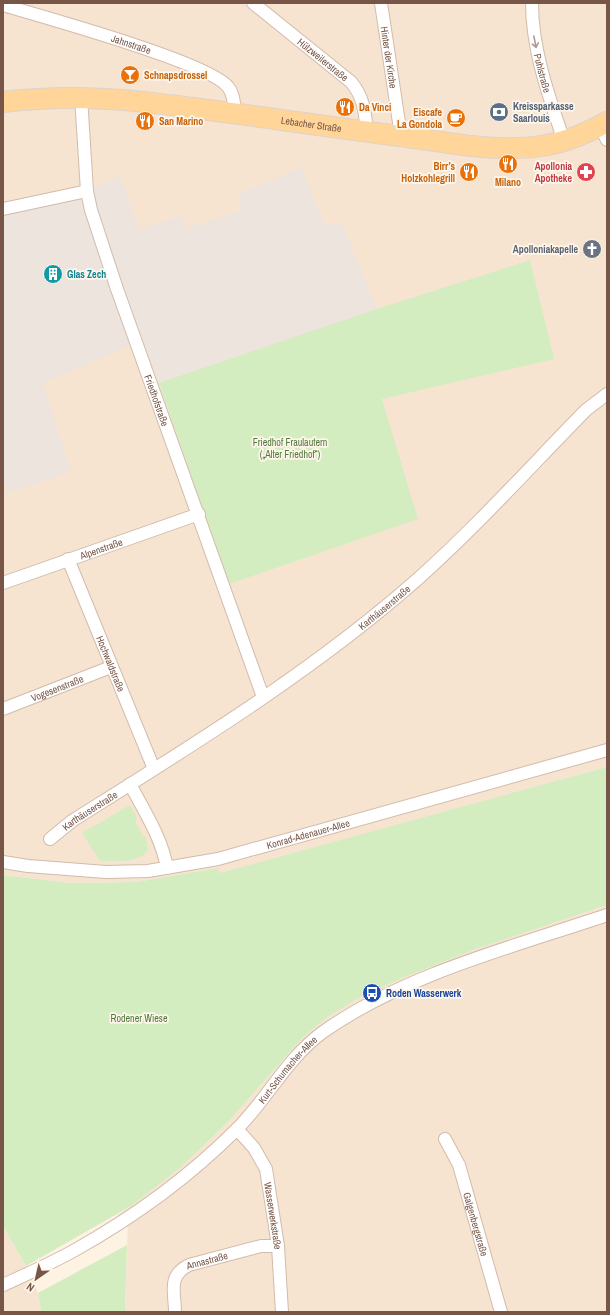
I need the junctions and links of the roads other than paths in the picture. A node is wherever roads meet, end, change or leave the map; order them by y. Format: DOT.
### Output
graph roads {
  1 [pos="253,3"];
  2 [pos="381,3"];
  3 [pos="532,3"];
  4 [pos="3,6"];
  5 [pos="81,97"];
  6 [pos="3,102"];
  7 [pos="235,113"];
  8 [pos="605,129"];
  9 [pos="366,132"];
  10 [pos="401,136"];
  11 [pos="564,141"];
  12 [pos="87,191"];
  13 [pos="3,209"];
  14 [pos="607,394"];
  15 [pos="199,514"];
  16 [pos="68,559"];
  17 [pos="3,583"];
  18 [pos="111,667"];
  19 [pos="263,696"];
  20 [pos="3,710"];
  21 [pos="607,750"];
  22 [pos="154,769"];
  23 [pos="130,784"];
  24 [pos="50,839"];
  25 [pos="3,862"];
  26 [pos="167,868"];
  27 [pos="607,915"];
  28 [pos="237,1129"];
  29 [pos="445,1139"];
  30 [pos="278,1246"];
  31 [pos="3,1285"];
  32 [pos="176,1312"];
  33 [pos="282,1312"];
  34 [pos="501,1312"];
  1 -- 9 [label="street, Hülzweilerstraße"];
  2 -- 10 [label="street, Hinter der Kirche"];
  3 -- 11 [label="street, Puhlstraße, one-way"];
  4 -- 7 [label="street, Jahnstraße"];
  5 -- 6 [label="main road, Lebacher Straße"];
  5 -- 7 [label="main road, Lebacher Straße"];
  5 -- 12 [label="street, Friedhofstraße"];
  7 -- 9 [label="main road, Lebacher Straße"];
  8 -- 11 [label="main road, Lebacher Straße"];
  9 -- 10 [label="main road, Lebacher Straße"];
  10 -- 11 [label="main road, Lebacher Straße"];
  12 -- 13 [label="street"];
  12 -- 15 [label="street, Friedhofstraße"];
  14 -- 19 [label="street, Karthäuserstraße"];
  15 -- 16 [label="street, Alpenstraße"];
  15 -- 19 [label="street, Friedhofstraße"];
  16 -- 17 [label="street, Alpenstraße"];
  16 -- 18 [label="street, Hochwaldstraße"];
  18 -- 20 [label="street, Vogesenstraße"];
  18 -- 22 [label="street, Hochwaldstraße"];
  19 -- 22 [label="street, Karthäuserstraße"];
  21 -- 26 [label="street, Konrad-Adenauer-Allee"];
  22 -- 23 [label="street, Karthäuserstraße"];
  23 -- 24 [label="street, Karthäuserstraße"];
  23 -- 26 [label="street"];
  25 -- 26 [label="street, Konrad-Adenauer-Allee"];
  27 -- 28 [label="street, Kurt-Schumacher-Allee"];
  28 -- 30 [label="street, Wasserwerkstraße"];
  28 -- 31 [label="street, Kurt-Schumacher-Allee"];
  29 -- 34 [label="street, Galgenbergstraße"];
  30 -- 32 [label="street, Annastraße"];
  30 -- 33 [label="street, Wasserwerkstraße"];
}
